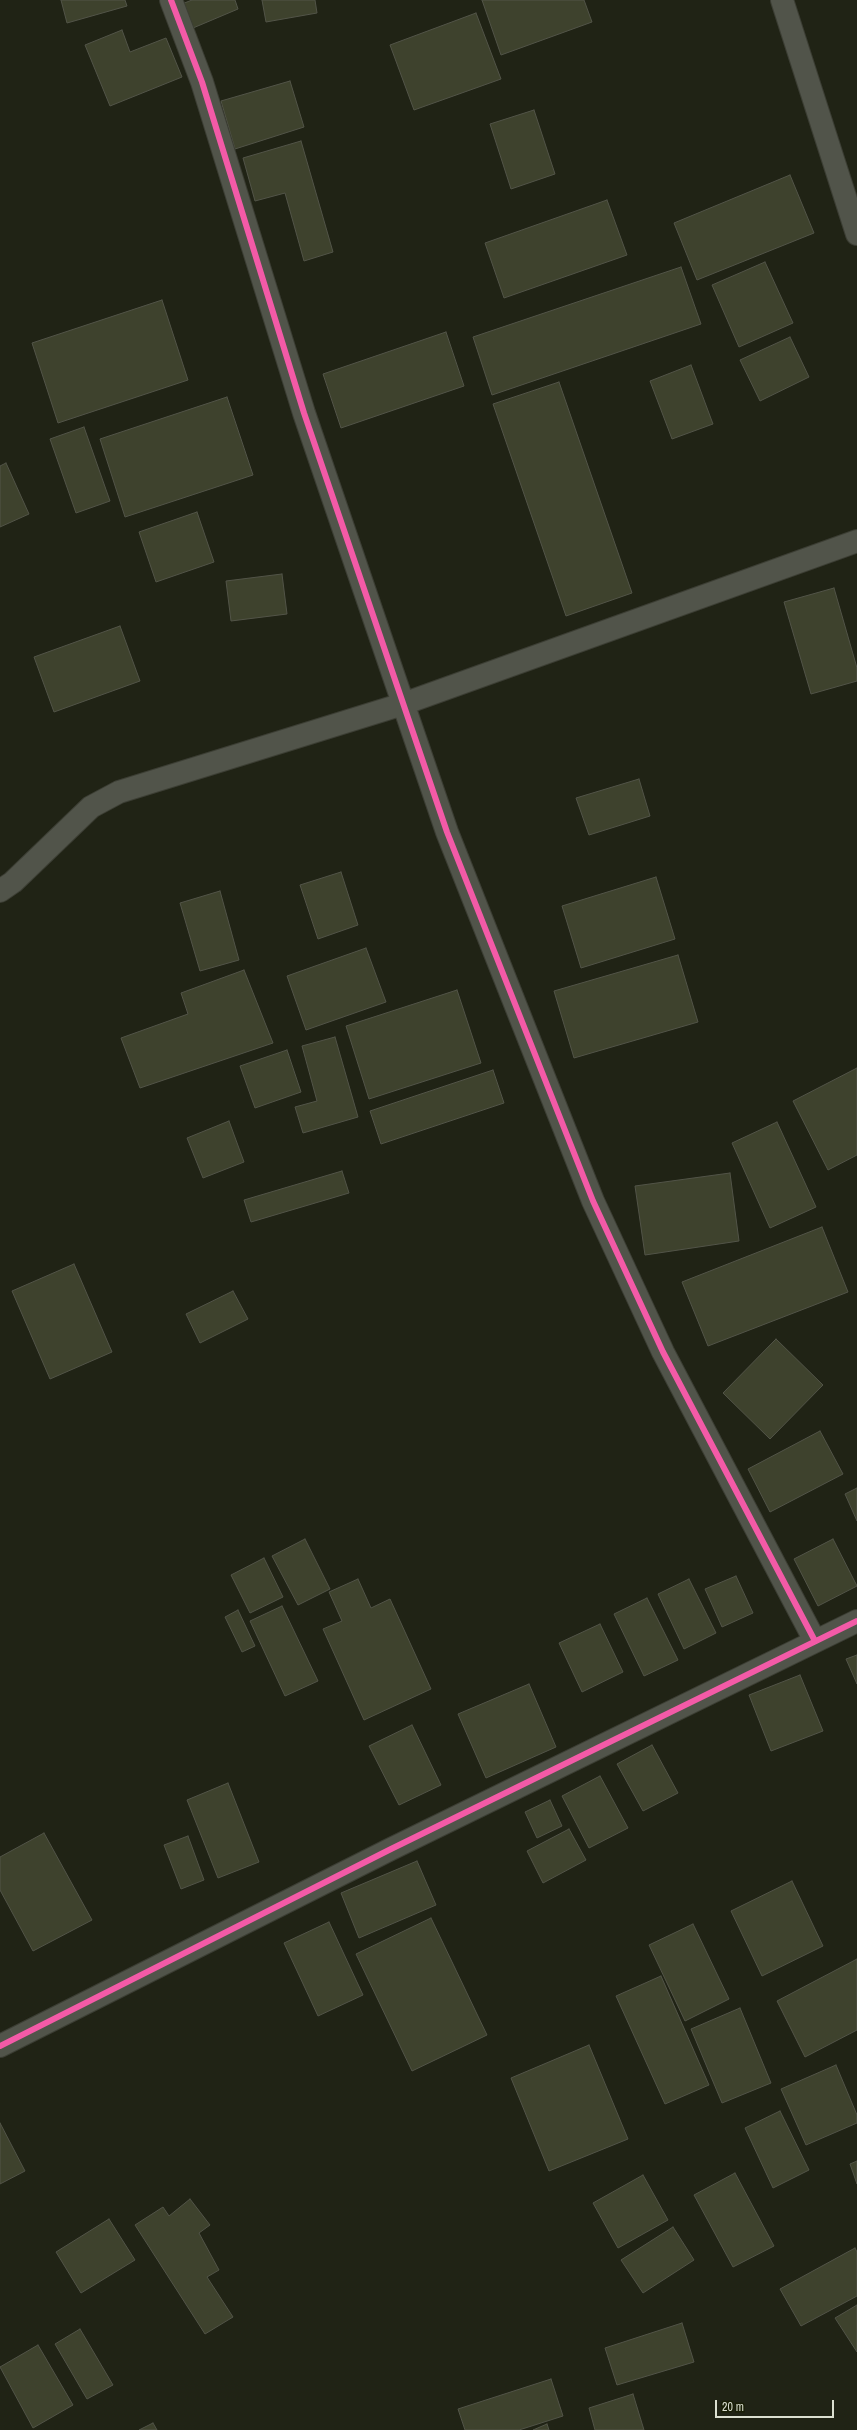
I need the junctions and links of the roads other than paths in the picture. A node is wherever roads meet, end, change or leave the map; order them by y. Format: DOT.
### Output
graph roads {
  1 [pos="171,0"];
  2 [pos="782,0"];
  3 [pos="857,234"];
  4 [pos="857,541"];
  5 [pos="404,704"];
  6 [pos="0,891"];
  7 [pos="857,1621"];
  8 [pos="815,1641"];
  9 [pos="0,2046"];
  1 -- 5 [label="street"];
  2 -- 3 [label="street"];
  4 -- 5 [label="street"];
  5 -- 6 [label="street"];
  5 -- 8 [label="street"];
  7 -- 8 [label="street"];
  8 -- 9 [label="street"];
}
